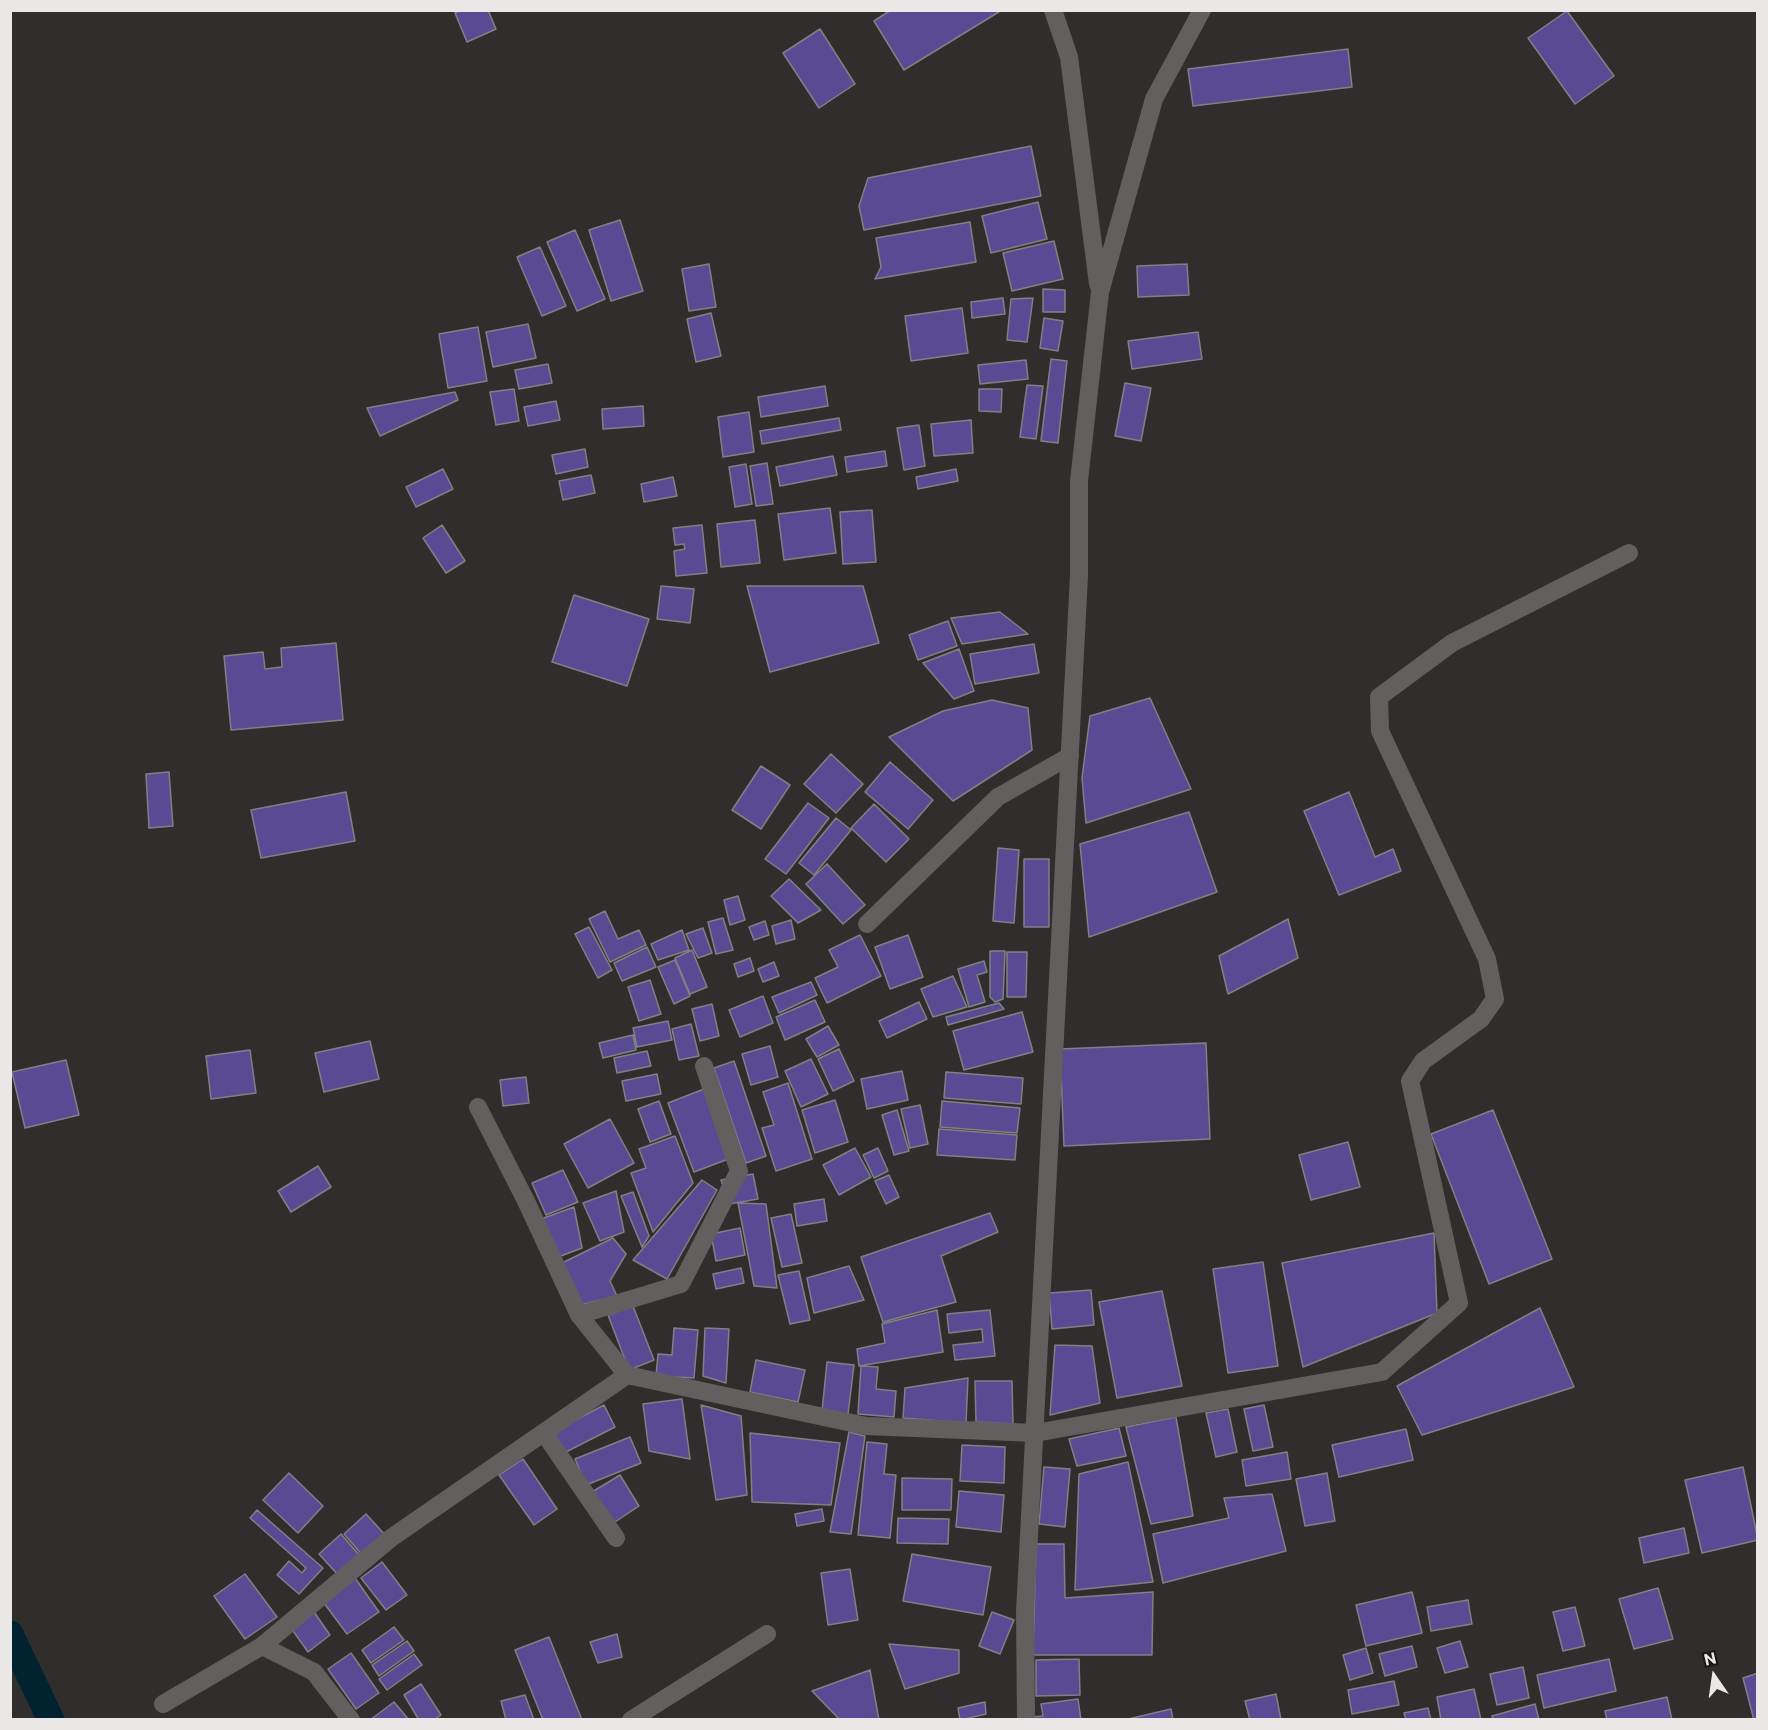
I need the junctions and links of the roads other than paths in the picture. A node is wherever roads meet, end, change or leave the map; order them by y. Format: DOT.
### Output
graph roads {
  1 [pos="1053,10"];
  2 [pos="1202,10"];
  3 [pos="1100,292"];
  4 [pos="1629,553"];
  5 [pos="1070,756"];
  6 [pos="867,924"];
  7 [pos="704,1066"];
  8 [pos="478,1107"];
  9 [pos="579,1315"];
  10 [pos="627,1375"];
  11 [pos="544,1433"];
  12 [pos="1035,1433"];
  13 [pos="616,1538"];
  14 [pos="767,1634"];
  15 [pos="262,1646"];
  16 [pos="163,1704"];
  17 [pos="351,1719"];
  18 [pos="631,1719"];
  19 [pos="1026,1719"];
  1 -- 3 [label="street"];
  2 -- 3 [label="street"];
  3 -- 5 [label="street"];
  4 -- 12 [label="street"];
  5 -- 6 [label="street"];
  5 -- 12 [label="street"];
  7 -- 9 [label="street"];
  8 -- 9 [label="street"];
  9 -- 10 [label="street"];
  10 -- 11 [label="street"];
  10 -- 12 [label="street"];
  11 -- 13 [label="street"];
  11 -- 15 [label="street"];
  12 -- 19 [label="street"];
  14 -- 18 [label="street"];
  15 -- 16 [label="street"];
  15 -- 17 [label="street"];
}
